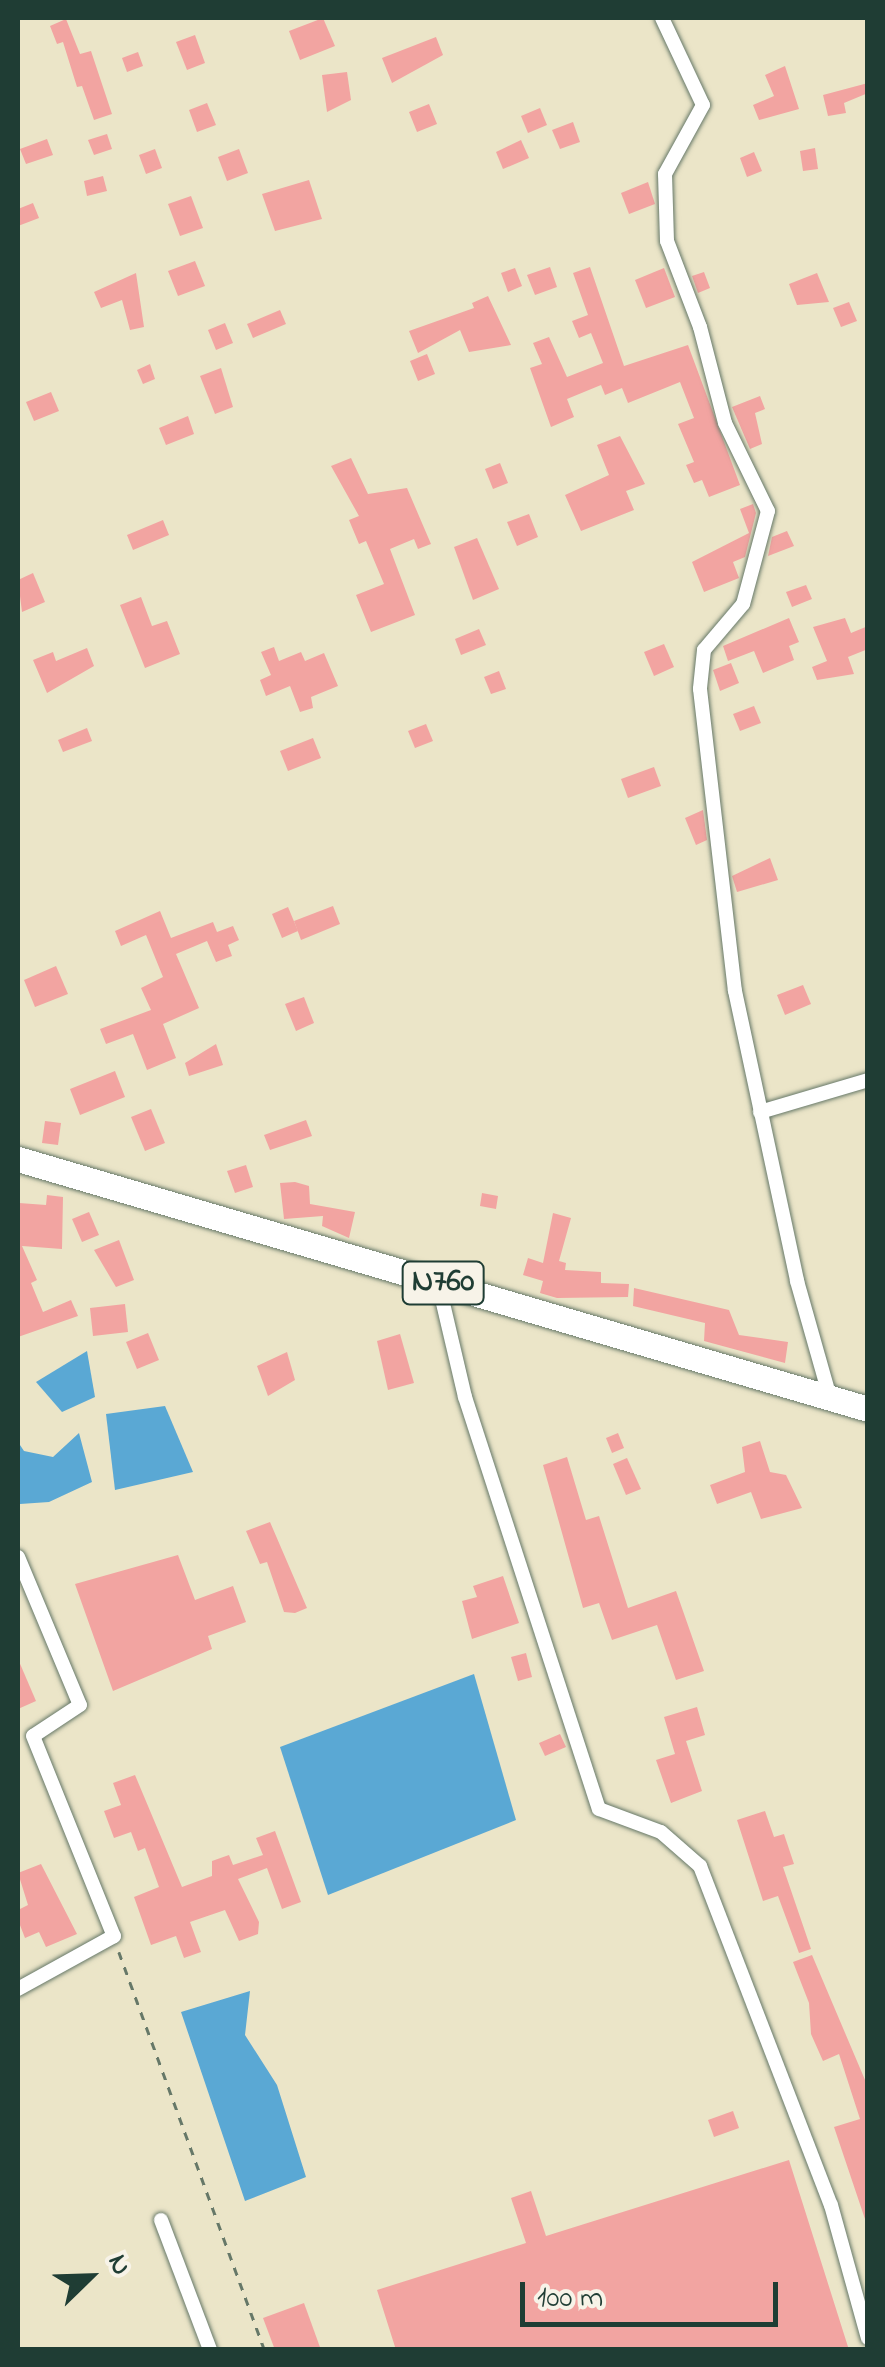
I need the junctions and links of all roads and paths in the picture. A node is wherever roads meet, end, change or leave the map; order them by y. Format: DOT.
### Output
graph roads {
  1 [pos="662,18"];
  2 [pos="868,1080"];
  3 [pos="760,1112"];
  4 [pos="18,1159"];
  5 [pos="438,1281"];
  6 [pos="830,1398"];
  7 [pos="868,1409"];
  8 [pos="18,1557"];
  9 [pos="114,1936"];
  10 [pos="18,1989"];
  11 [pos="161,2220"];
  12 [pos="868,2338"];
  13 [pos="210,2350"];
  14 [pos="265,2350"];
  1 -- 3 [label="street"];
  2 -- 3 [label="street"];
  3 -- 6 [label="street"];
  4 -- 5 [label="highway, N760"];
  5 -- 6 [label="highway, N760"];
  5 -- 12 [label="street"];
  6 -- 7 [label="highway, N760"];
  8 -- 9 [label="street"];
  9 -- 10 [label="street"];
  9 -- 14 [label="path"];
  11 -- 13 [label="street"];
}
